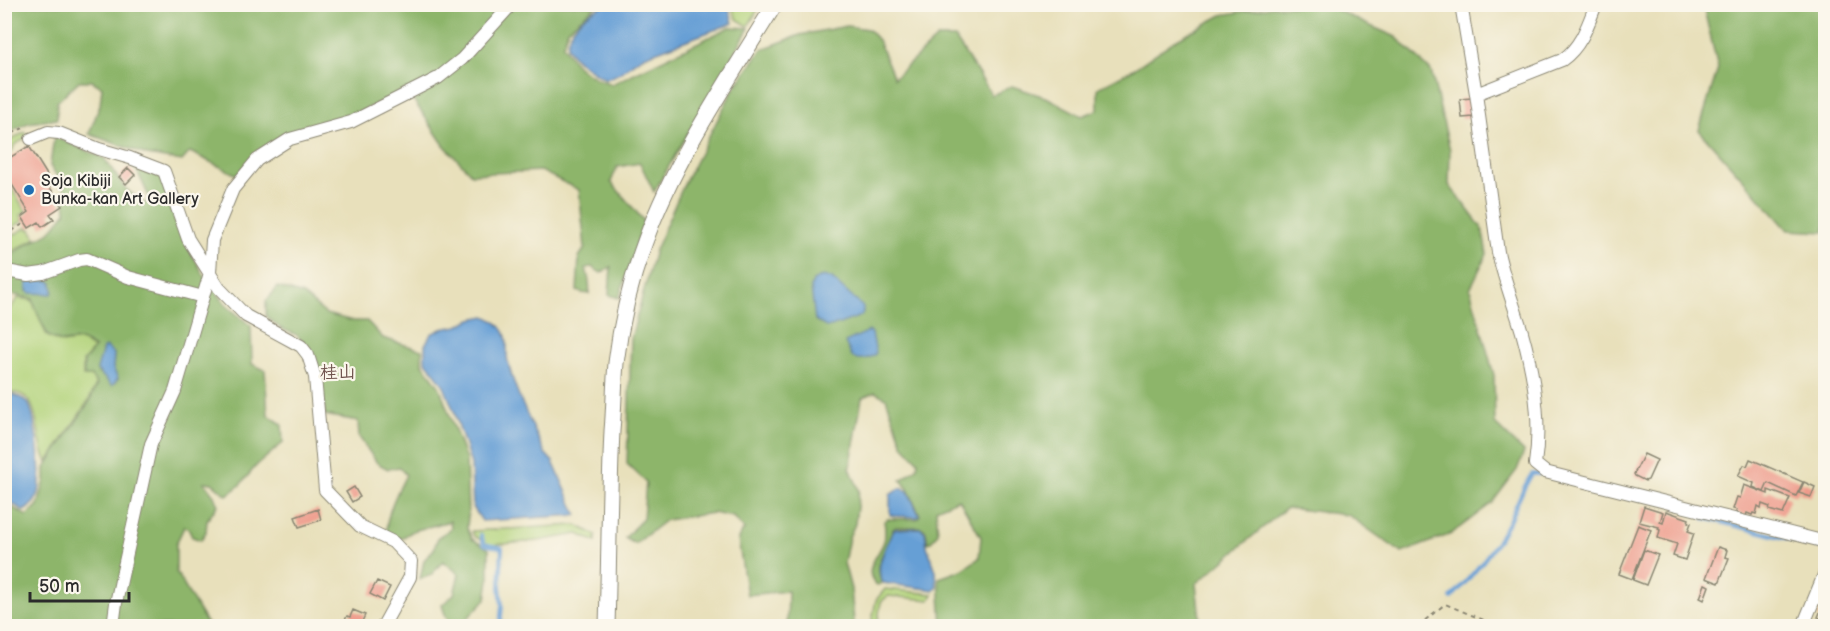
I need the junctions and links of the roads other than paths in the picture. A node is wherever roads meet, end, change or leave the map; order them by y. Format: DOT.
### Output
graph roads {
  1 [pos="512,4"];
  2 [pos="775,4"];
  3 [pos="1461,4"];
  4 [pos="1596,4"];
  5 [pos="1476,94"];
  6 [pos="31,139"];
  7 [pos="210,273"];
  8 [pos="4,276"];
  9 [pos="203,297"];
  10 [pos="1826,542"];
  11 [pos="1826,570"];
  12 [pos="113,627"];
  13 [pos="383,627"];
  14 [pos="607,627"];
  15 [pos="1803,627"];
  1 -- 7 [label="street"];
  2 -- 14 [label="street"];
  3 -- 5 [label="street"];
  4 -- 5 [label="street"];
  5 -- 10 [label="street"];
  6 -- 7 [label="street"];
  7 -- 9 [label="street"];
  7 -- 13 [label="street"];
  8 -- 9 [label="street"];
  9 -- 12 [label="street"];
  11 -- 15 [label="street"];
}
